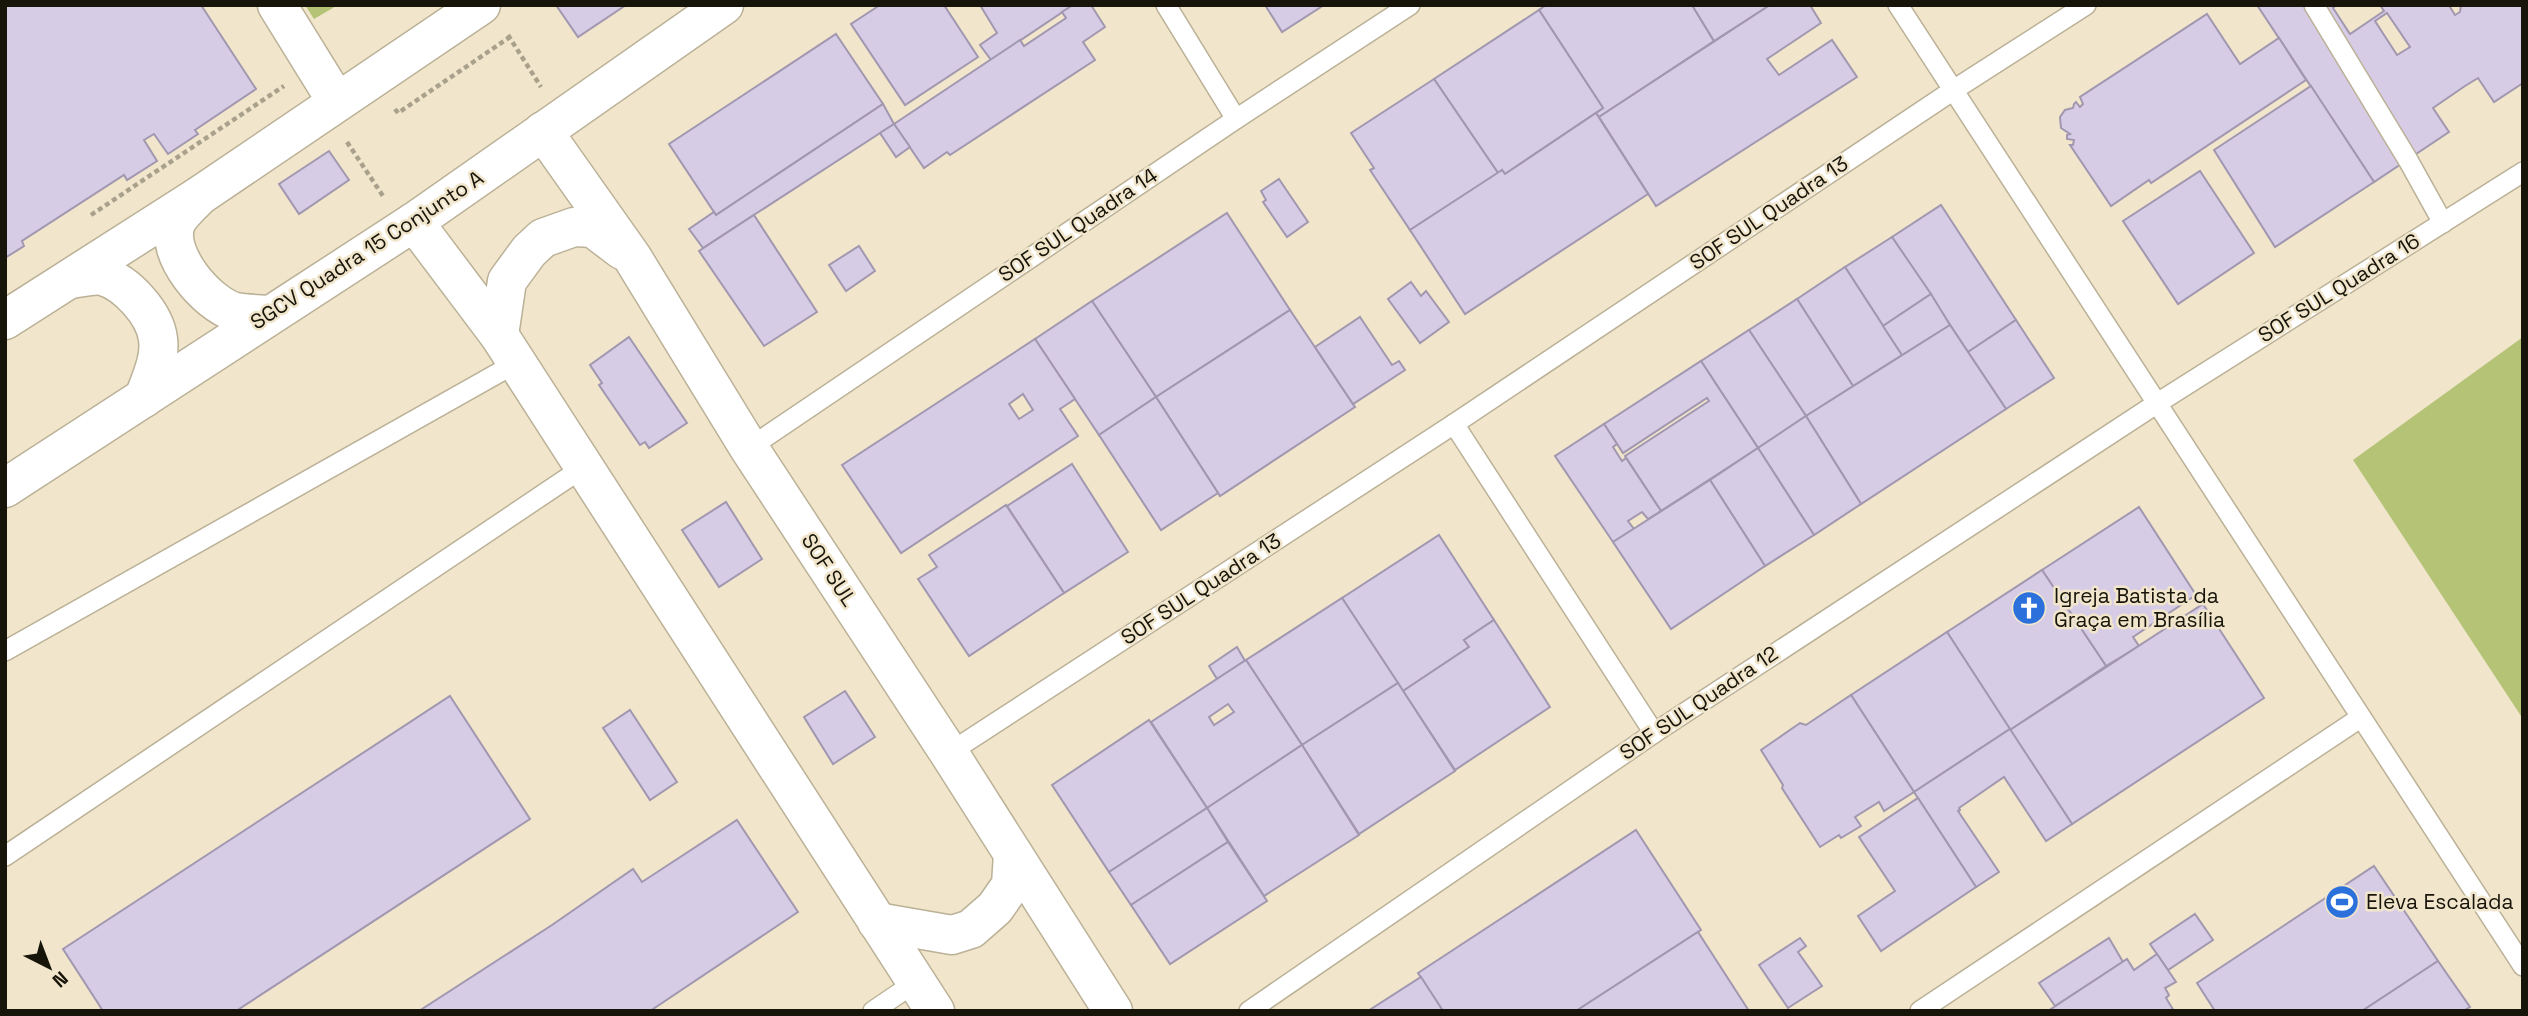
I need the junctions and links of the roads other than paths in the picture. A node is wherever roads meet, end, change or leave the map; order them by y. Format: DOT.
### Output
graph roads {
  1 [pos="277,5"];
  2 [pos="724,5"];
  3 [pos="1166,5"];
  4 [pos="1410,5"];
  5 [pos="1898,5"];
  6 [pos="2086,5"];
  7 [pos="2314,5"];
  8 [pos="475,14"];
  9 [pos="1952,91"];
  10 [pos="324,111"];
  11 [pos="1236,118"];
  12 [pos="552,124"];
  13 [pos="2523,172"];
  14 [pos="199,196"];
  15 [pos="2443,223"];
  16 [pos="409,225"];
  17 [pos="632,257"];
  18 [pos="70,279"];
  19 [pos="268,315"];
  20 [pos="5,320"];
  21 [pos="508,349"];
  22 [pos="144,398"];
  23 [pos="2155,404"];
  24 [pos="1454,424"];
  25 [pos="748,449"];
  26 [pos="584,467"];
  27 [pos="5,488"];
  28 [pos="5,651"];
  29 [pos="2360,718"];
  30 [pos="1654,733"];
  31 [pos="949,753"];
  32 [pos="1013,853"];
  33 [pos="5,856"];
  34 [pos="877,922"];
  35 [pos="2523,966"];
  36 [pos="925,996"];
  37 [pos="873,1011"];
  38 [pos="1113,1011"];
  39 [pos="1249,1011"];
  40 [pos="1920,1011"];
  1 -- 10 [label="street"];
  2 -- 12 [label="street, SGCV Quadra 15 Conjunto A"];
  3 -- 11 [label="lane"];
  4 -- 11 [label="lane, SOF SUL Quadra 14"];
  5 -- 9 [label="lane"];
  6 -- 9 [label="lane, SOF SUL Quadra 13"];
  7 -- 15 [label="lane"];
  8 -- 10 [label="street"];
  9 -- 23 [label="lane"];
  9 -- 24 [label="lane, SOF SUL Quadra 13"];
  10 -- 14 [label="street"];
  11 -- 25 [label="lane, SOF SUL Quadra 14"];
  12 -- 16 [label="street, SGCV Quadra 15 Conjunto A"];
  12 -- 17 [label="street, SOF SUL"];
  13 -- 15 [label="lane, SOF SUL Quadra 16"];
  14 -- 18 [label="street"];
  14 -- 19 [label="street"];
  15 -- 23 [label="lane, SOF SUL Quadra 16"];
  16 -- 19 [label="street, SGCV Quadra 15 Conjunto A"];
  16 -- 21 [label="street"];
  17 -- 21 [label="street"];
  17 -- 25 [label="street, SOF SUL"];
  18 -- 20 [label="street"];
  18 -- 22 [label="street"];
  19 -- 22 [label="street, SGCV Quadra 15 Conjunto A"];
  21 -- 26 [label="street"];
  21 -- 28 [label="lane"];
  22 -- 27 [label="street, SGCV Quadra 15 Conjunto A"];
  23 -- 29 [label="lane"];
  23 -- 30 [label="lane, SOF SUL Quadra 12"];
  24 -- 30 [label="lane"];
  24 -- 31 [label="lane, SOF SUL Quadra 13"];
  25 -- 31 [label="street, SOF SUL"];
  26 -- 33 [label="lane"];
  26 -- 34 [label="street"];
  29 -- 35 [label="lane"];
  29 -- 40 [label="lane"];
  30 -- 39 [label="lane, SOF SUL Quadra 12"];
  31 -- 32 [label="street, SOF SUL"];
  32 -- 34 [label="street"];
  32 -- 38 [label="street, SOF SUL"];
  34 -- 36 [label="street"];
  36 -- 37 [label="lane"];
}
